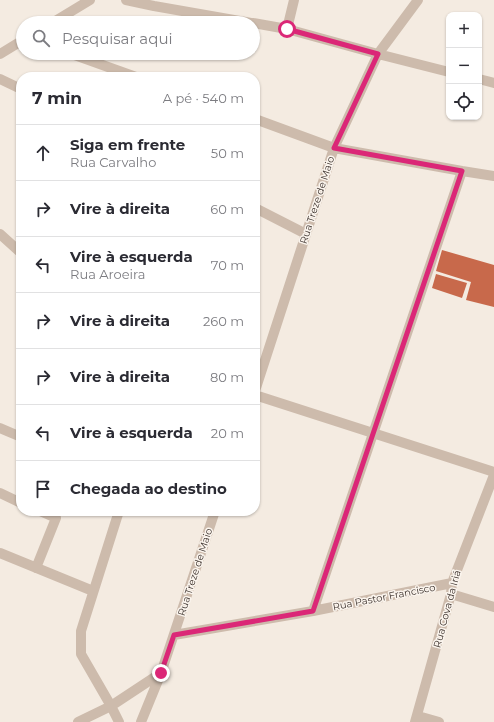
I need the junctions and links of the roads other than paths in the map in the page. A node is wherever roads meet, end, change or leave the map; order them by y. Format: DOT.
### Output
graph roads {
  1 [pos="90,0"];
  2 [pos="126,0"];
  3 [pos="294,0"];
  4 [pos="418,0"];
  5 [pos="155,3"];
  6 [pos="64,16"];
  7 [pos="218,16"];
  8 [pos="260,24"];
  9 [pos="287,29"];
  10 [pos="16,44"];
  11 [pos="0,54"];
  12 [pos="378,54"];
  13 [pos="89,60"];
  14 [pos="446,71"];
  15 [pos="122,72"];
  16 [pos="0,79"];
  17 [pos="482,80"];
  18 [pos="494,83"];
  19 [pos="16,87"];
  20 [pos="260,122"];
  21 [pos="334,148"];
  22 [pos="462,171"];
  23 [pos="494,176"];
  24 [pos="260,211"];
  25 [pos="0,234"];
  26 [pos="306,234"];
  27 [pos="16,248"];
  28 [pos="260,376"];
  29 [pos="260,397"];
  30 [pos="0,428"];
  31 [pos="372,434"];
  32 [pos="16,435"];
  33 [pos="494,474"];
  34 [pos="0,493"];
  35 [pos="16,501"];
  36 [pos="51,516"];
  37 [pos="117,516"];
  38 [pos="213,516"];
  39 [pos="0,553"];
  40 [pos="36,568"];
  41 [pos="452,583"];
  42 [pos="93,591"];
  43 [pos="451,594"];
  44 [pos="494,607"];
  45 [pos="313,611"];
  46 [pos="174,635"];
  47 [pos="161,673"];
  48 [pos="111,706"];
  49 [pos="416,719"];
  50 [pos="78,722"];
  51 [pos="119,722"];
  52 [pos="141,722"];
  53 [pos="439,722"];
  1 -- 6 [label="street"];
  2 -- 5 [label="street"];
  3 -- 9 [label="street"];
  4 -- 12 [label="street, Rua Treze de Maio"];
  5 -- 7 [label="street"];
  8 -- 9 [label="street"];
  9 -- 12 [label="street"];
  10 -- 11 [label="street"];
  12 -- 14 [label="street"];
  12 -- 21 [label="street, Rua Treze de Maio"];
  13 -- 15 [label="street"];
  16 -- 19 [label="street"];
  17 -- 18 [label="street"];
  20 -- 21 [label="street"];
  21 -- 22 [label="street"];
  21 -- 26 [label="street, Rua Treze de Maio"];
  22 -- 23 [label="street"];
  22 -- 31 [label="street"];
  24 -- 26 [label="street"];
  25 -- 27 [label="street"];
  26 -- 28 [label="street, Rua Treze de Maio"];
  29 -- 31 [label="street"];
  30 -- 32 [label="street"];
  31 -- 33 [label="street"];
  31 -- 45 [label="street"];
  33 -- 41 [label="street, Rua Cova da Iriá"];
  34 -- 35 [label="street"];
  36 -- 40 [label="street"];
  37 -- 42 [label="street"];
  38 -- 46 [label="street, Rua Treze de Maio"];
  39 -- 40 [label="street"];
  40 -- 42 [label="street"];
  41 -- 43 [label="street, Rua Cova da Iriá"];
  41 -- 45 [label="street, Rua Pastor Francisco"];
  42 -- 48 [label="street"];
  43 -- 44 [label="street, Rua Pastor Francisco"];
  43 -- 49 [label="street, Rua Cova da Iriá"];
  45 -- 46 [label="street, Rua Pastor Francisco"];
  46 -- 47 [label="street, Rua Treze de Maio"];
  47 -- 48 [label="street"];
  47 -- 52 [label="street, Rua Treze de Maio"];
  48 -- 50 [label="street"];
  48 -- 51 [label="street"];
  49 -- 53 [label="street"];
}
